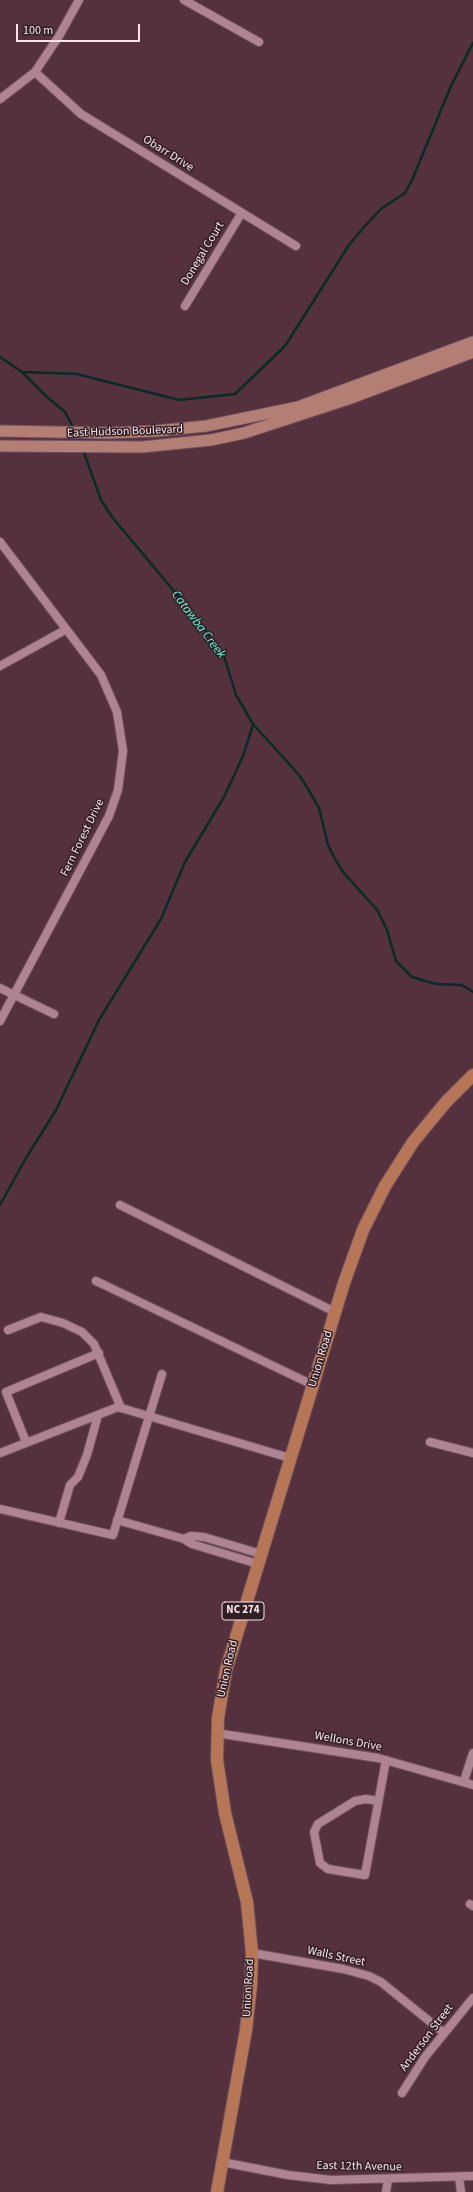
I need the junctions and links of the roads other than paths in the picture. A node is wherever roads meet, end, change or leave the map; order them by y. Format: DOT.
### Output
graph roads {
  1 [pos="79,0"];
  2 [pos="184,0"];
  3 [pos="259,42"];
  4 [pos="35,72"];
  5 [pos="0,99"];
  6 [pos="241,214"];
  7 [pos="296,246"];
  8 [pos="185,306"];
  9 [pos="473,342"];
  10 [pos="473,352"];
  11 [pos="361,389"];
  12 [pos="0,431"];
  13 [pos="0,446"];
  14 [pos="0,542"];
  15 [pos="66,630"];
  16 [pos="0,666"];
  17 [pos="0,988"];
  18 [pos="14,995"];
  19 [pos="54,1014"];
  20 [pos="0,1021"];
  21 [pos="473,1076"];
  22 [pos="120,1205"];
  23 [pos="96,1281"];
  24 [pos="336,1312"];
  25 [pos="8,1330"];
  26 [pos="99,1353"];
  27 [pos="162,1374"];
  28 [pos="313,1385"];
  29 [pos="121,1408"];
  30 [pos="98,1415"];
  31 [pos="148,1416"];
  32 [pos="26,1442"];
  33 [pos="430,1442"];
  34 [pos="0,1453"];
  35 [pos="473,1453"];
  36 [pos="290,1458"];
  37 [pos="0,1509"];
  38 [pos="117,1520"];
  39 [pos="59,1523"];
  40 [pos="259,1559"];
  41 [pos="216,1733"];
  42 [pos="473,1753"];
  43 [pos="386,1760"];
  44 [pos="464,1781"];
  45 [pos="473,1785"];
  46 [pos="378,1801"];
  47 [pos="252,1953"];
  48 [pos="473,1998"];
  49 [pos="444,2033"];
  50 [pos="402,2093"];
  51 [pos="222,2162"];
  52 [pos="473,2176"];
  53 [pos="459,2177"];
  54 [pos="388,2180"];
  55 [pos="217,2192"];
  56 [pos="386,2192"];
  57 [pos="461,2192"];
  1 -- 4 [label="street"];
  2 -- 3 [label="street"];
  4 -- 5 [label="street"];
  4 -- 6 [label="street, Obarr Drive"];
  6 -- 7 [label="street, Obarr Drive"];
  6 -- 8 [label="street, Donegal Court"];
  9 -- 11 [label="main road, East Hudson Boulevard"];
  10 -- 11 [label="main road, East Hudson Boulevard"];
  11 -- 12 [label="main road, East Hudson Boulevard"];
  11 -- 13 [label="main road, East Hudson Boulevard"];
  14 -- 15 [label="street, Fern Forest Drive"];
  15 -- 16 [label="street"];
  15 -- 18 [label="street, Fern Forest Drive"];
  17 -- 18 [label="street"];
  18 -- 19 [label="street"];
  18 -- 20 [label="street, Fern Forest Drive"];
  21 -- 24 [label="main road, Union Road / NC 274"];
  22 -- 24 [label="street"];
  23 -- 28 [label="street"];
  24 -- 28 [label="main road, Union Road / NC 274"];
  25 -- 26 [label="street"];
  26 -- 29 [label="street"];
  26 -- 32 [label="street"];
  27 -- 31 [label="street"];
  28 -- 36 [label="main road, Union Road / NC 274"];
  29 -- 30 [label="street"];
  29 -- 31 [label="street"];
  30 -- 32 [label="street"];
  30 -- 39 [label="street"];
  31 -- 36 [label="street"];
  31 -- 38 [label="street"];
  32 -- 34 [label="street"];
  33 -- 35 [label="street"];
  36 -- 40 [label="main road, Union Road / NC 274"];
  37 -- 39 [label="street"];
  38 -- 39 [label="street"];
  38 -- 40 [label="street"];
  40 -- 41 [label="main road, Union Road / NC 274"];
  41 -- 43 [label="street, Wellons Drive"];
  41 -- 47 [label="main road, Union Road / NC 274"];
  42 -- 44 [label="street"];
  43 -- 44 [label="street, Wellons Drive"];
  43 -- 46 [label="street"];
  44 -- 45 [label="street, Wellons Drive"];
  46 -- 46 [label="street"];
  47 -- 49 [label="street, Walls Street"];
  47 -- 51 [label="main road, Union Road / NC 274"];
  48 -- 49 [label="street, Anderson Street"];
  49 -- 50 [label="street, Anderson Street"];
  51 -- 54 [label="street, East 12th Avenue"];
  51 -- 55 [label="main road, Union Road / NC 274"];
  52 -- 53 [label="street, East 12th Avenue"];
  53 -- 54 [label="street, East 12th Avenue"];
  53 -- 57 [label="street"];
  54 -- 56 [label="street"];
}
